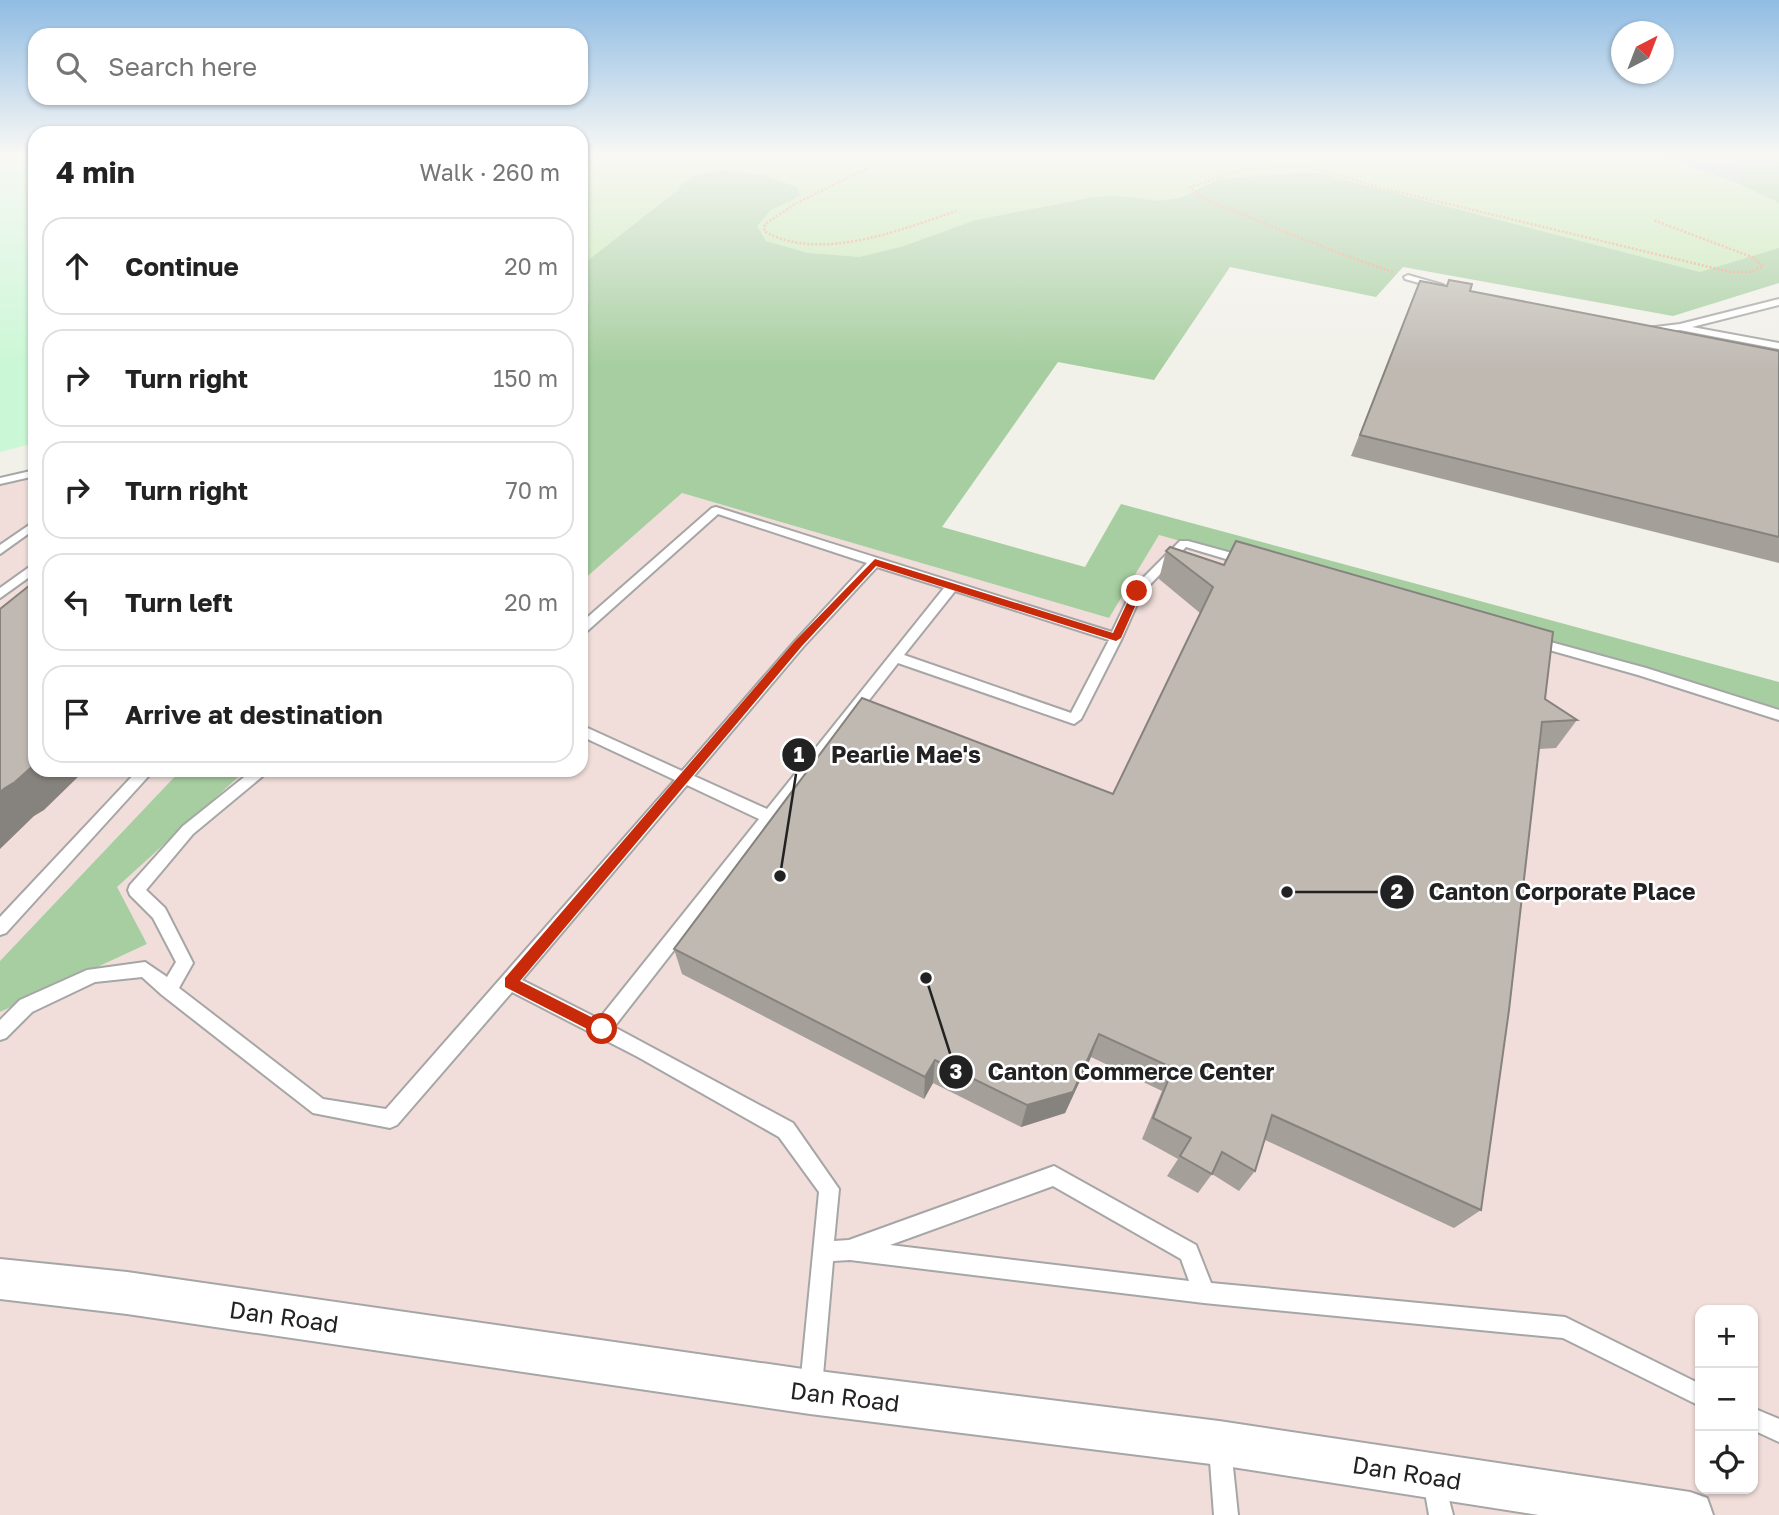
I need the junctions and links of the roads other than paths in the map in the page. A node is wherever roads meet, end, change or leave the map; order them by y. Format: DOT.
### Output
graph roads {
  1 [pos="1408,277"];
  2 [pos="1455,291"];
  3 [pos="1779,302"];
  4 [pos="1681,327"];
  5 [pos="1632,333"];
  6 [pos="1779,346"];
  7 [pos="28,474"];
  8 [pos="0,481"];
  9 [pos="28,529"];
  10 [pos="0,551"];
  11 [pos="875,562"];
  12 [pos="1261,565"];
  13 [pos="28,572"];
  14 [pos="952,586"];
  15 [pos="0,594"];
  16 [pos="588,625"];
  17 [pos="1116,638"];
  18 [pos="1520,638"];
  19 [pos="895,657"];
  20 [pos="1779,715"];
  21 [pos="588,733"];
  22 [pos="140,777"];
  23 [pos="254,777"];
  24 [pos="685,778"];
  25 [pos="769,817"];
  26 [pos="0,928"];
  27 [pos="510,982"];
  28 [pos="168,990"];
  29 [pos="602,1029"];
  30 [pos="0,1032"];
  31 [pos="849,1250"];
  32 [pos="824,1251"];
  33 [pos="3,1284"];
  34 [pos="1203,1293"];
  35 [pos="810,1392"];
  36 [pos="1695,1393"];
  37 [pos="1758,1421"];
  38 [pos="1779,1431"];
  39 [pos="1219,1443"];
  40 [pos="1437,1495"];
  41 [pos="1226,1515"];
  42 [pos="1690,1515"];
  1 -- 2 [label="lane"];
  3 -- 4 [label="lane"];
  4 -- 5 [label="lane"];
  4 -- 6 [label="lane"];
  7 -- 8 [label="lane"];
  9 -- 10 [label="lane"];
  11 -- 14 [label="lane"];
  11 -- 16 [label="lane"];
  11 -- 24 [label="lane"];
  12 -- 17 [label="lane"];
  13 -- 15 [label="lane"];
  14 -- 17 [label="lane"];
  14 -- 19 [label="lane"];
  17 -- 19 [label="lane"];
  18 -- 20 [label="lane"];
  19 -- 25 [label="lane"];
  21 -- 24 [label="lane"];
  22 -- 26 [label="lane"];
  23 -- 28 [label="lane"];
  24 -- 25 [label="lane"];
  24 -- 27 [label="lane"];
  25 -- 29 [label="lane"];
  27 -- 28 [label="lane"];
  27 -- 29 [label="lane"];
  28 -- 30 [label="lane"];
  29 -- 32 [label="lane"];
  31 -- 32 [label="lane"];
  31 -- 34 [label="lane"];
  31 -- 34 [label="lane"];
  32 -- 35 [label="lane"];
  33 -- 35 [label="street, Dan Road"];
  34 -- 36 [label="lane"];
  35 -- 39 [label="street, Dan Road"];
  37 -- 38 [label="lane"];
  39 -- 40 [label="street, Dan Road"];
  39 -- 41 [label="lane"];
  40 -- 42 [label="street, Dan Road"];
}
